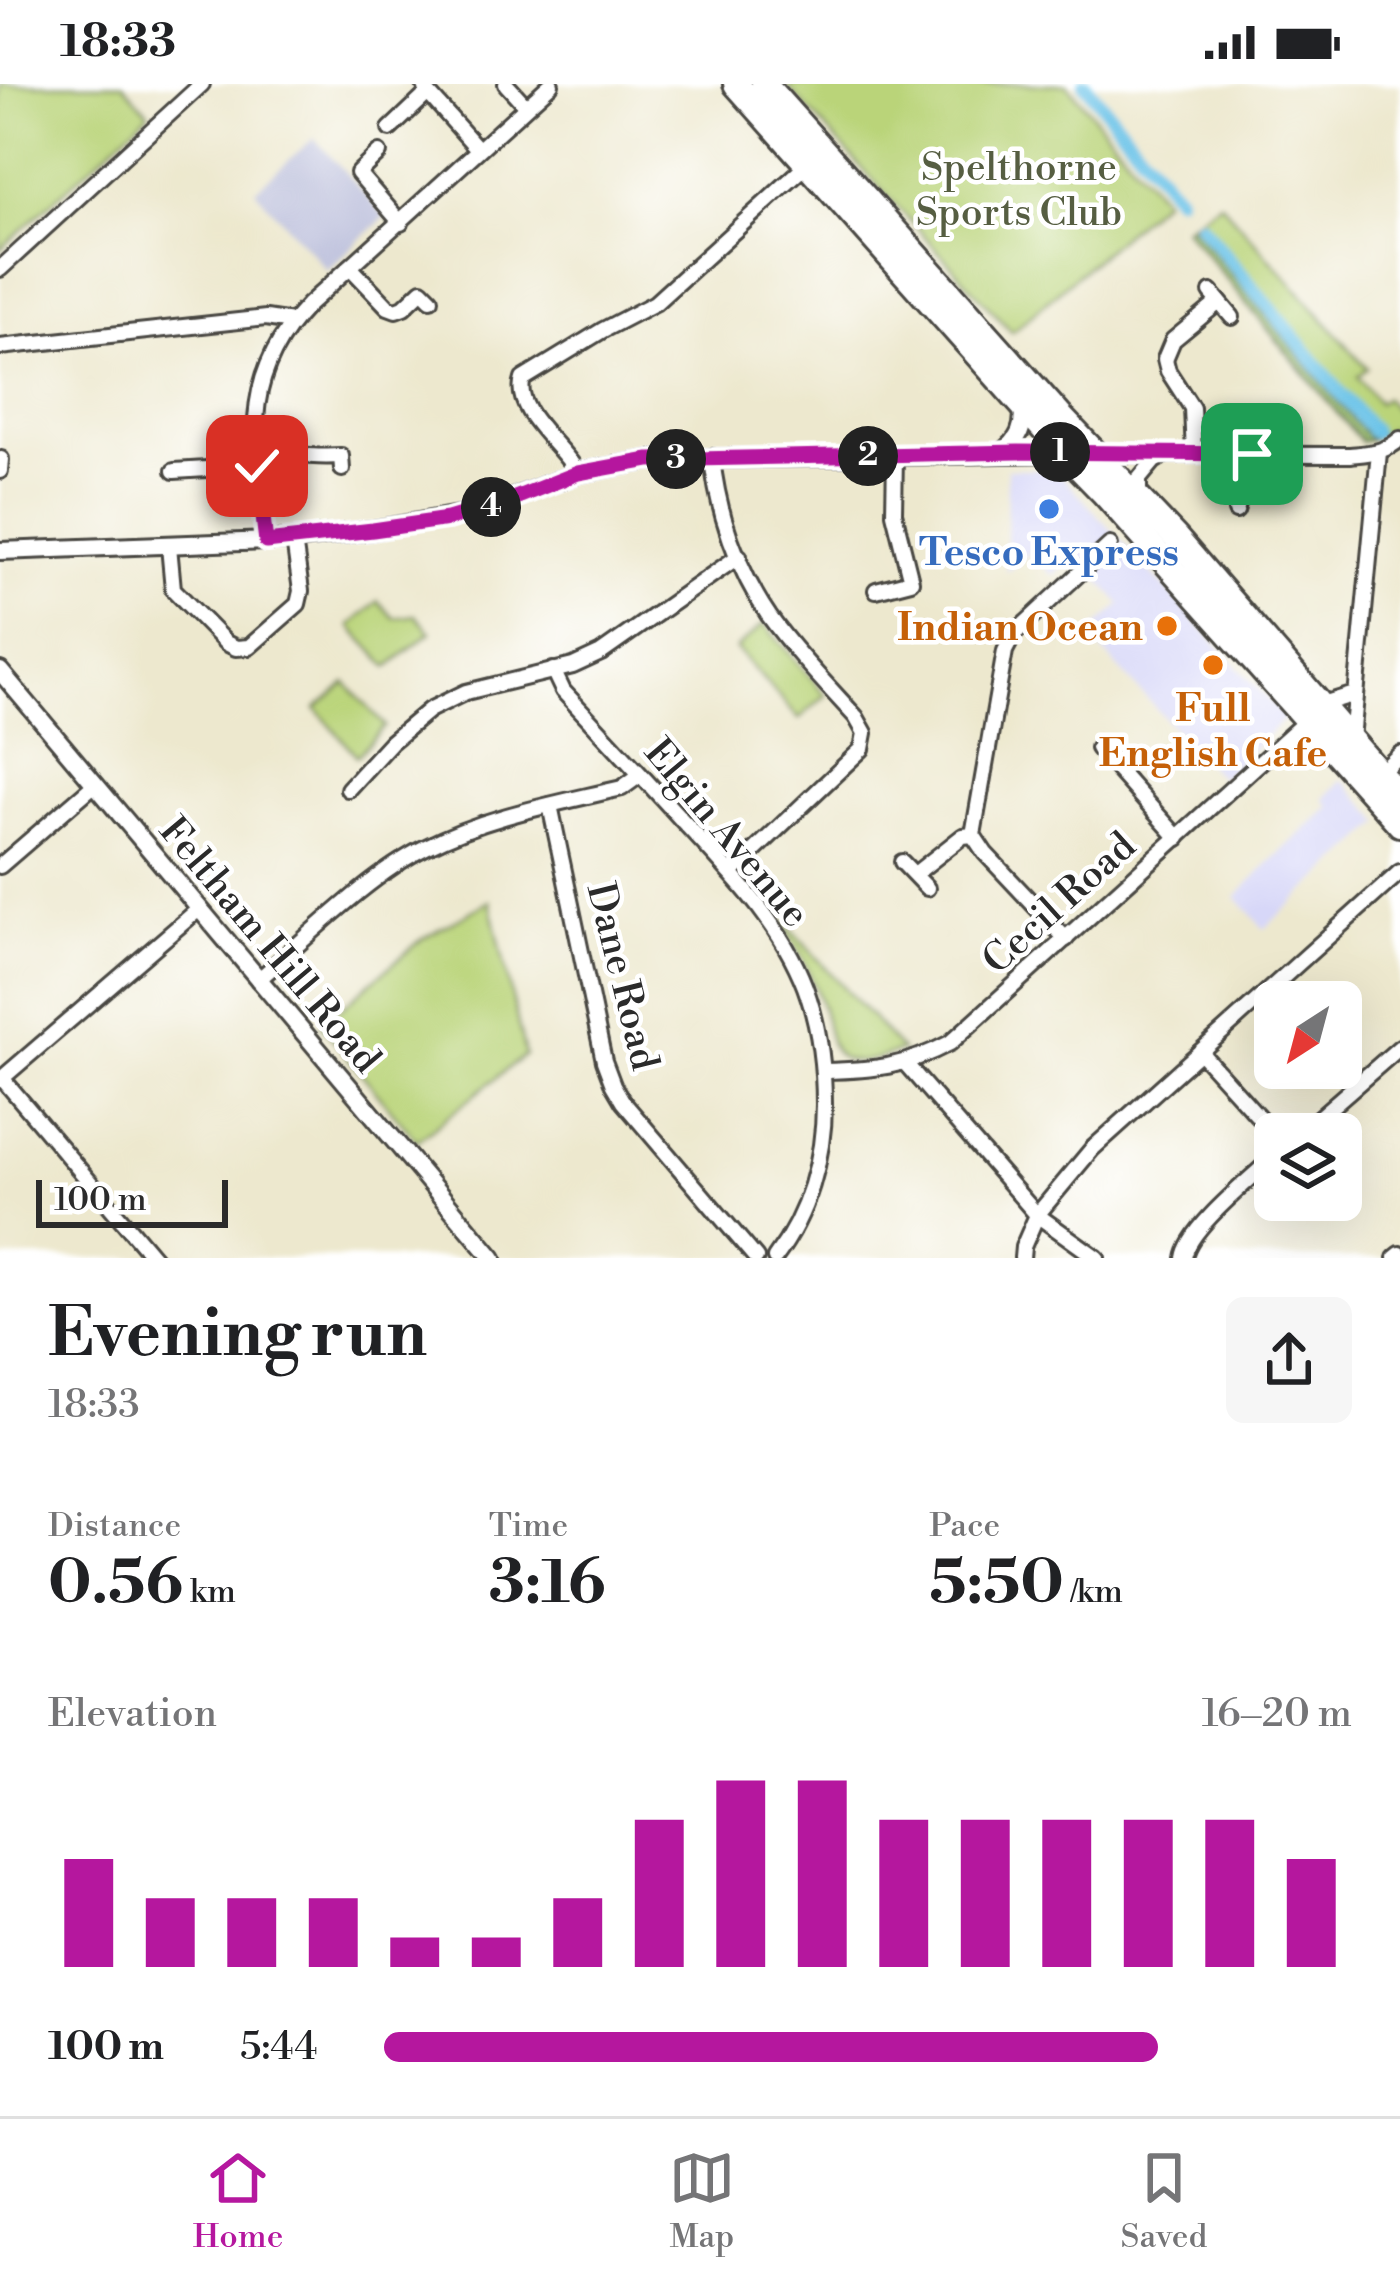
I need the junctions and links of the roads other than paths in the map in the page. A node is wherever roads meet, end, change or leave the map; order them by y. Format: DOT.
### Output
graph roads {
  1 [pos="202,84"];
  2 [pos="506,84"];
  3 [pos="551,84"];
  4 [pos="736,84"];
  5 [pos="764,84"];
  6 [pos="426,88"];
  7 [pos="526,106"];
  8 [pos="391,129"];
  9 [pos="478,149"];
  10 [pos="380,153"];
  11 [pos="808,164"];
  12 [pos="401,223"];
  13 [pos="350,267"];
  14 [pos="0,269"];
  15 [pos="431,299"];
  16 [pos="1232,317"];
  17 [pos="292,322"];
  18 [pos="0,347"];
  19 [pos="1021,405"];
  20 [pos="1059,415"];
  21 [pos="1399,442"];
  22 [pos="1003,452"];
  23 [pos="1064,452"];
  24 [pos="1379,452"];
  25 [pos="1098,454"];
  26 [pos="1166,454"];
  27 [pos="1194,454"];
  28 [pos="1252,454"];
  29 [pos="895,455"];
  30 [pos="712,457"];
  31 [pos="257,458"];
  32 [pos="1,459"];
  33 [pos="342,469"];
  34 [pos="0,471"];
  35 [pos="174,471"];
  36 [pos="578,473"];
  37 [pos="1103,492"];
  38 [pos="1139,497"];
  39 [pos="1235,511"];
  40 [pos="294,540"];
  41 [pos="266,542"];
  42 [pos="1110,545"];
  43 [pos="169,546"];
  44 [pos="0,551"];
  45 [pos="739,556"];
  46 [pos="876,590"];
  47 [pos="553,670"];
  48 [pos="0,671"];
  49 [pos="1355,694"];
  50 [pos="1311,711"];
  51 [pos="1352,743"];
  52 [pos="1098,748"];
  53 [pos="1400,754"];
  54 [pos="1379,774"];
  55 [pos="640,775"];
  56 [pos="94,784"];
  57 [pos="348,788"];
  58 [pos="1400,796"];
  59 [pos="550,805"];
  60 [pos="1400,824"];
  61 [pos="973,835"];
  62 [pos="1178,838"];
  63 [pos="902,862"];
  64 [pos="0,866"];
  65 [pos="1400,872"];
  66 [pos="731,873"];
  67 [pos="915,874"];
  68 [pos="927,888"];
  69 [pos="199,909"];
  70 [pos="1066,939"];
  71 [pos="258,980"];
  72 [pos="1400,1047"];
  73 [pos="1200,1052"];
  74 [pos="905,1064"];
  75 [pos="824,1071"];
  76 [pos="1,1079"];
  77 [pos="1255,1113"];
  78 [pos="1324,1113"];
  79 [pos="1254,1176"];
  80 [pos="1037,1215"];
  81 [pos="154,1258"];
  82 [pos="493,1258"];
  83 [pos="756,1258"];
  84 [pos="775,1258"];
  85 [pos="1022,1258"];
  86 [pos="1097,1258"];
  87 [pos="1184,1258"];
  1 -- 14 [label="street"];
  2 -- 7 [label="street"];
  3 -- 7 [label="street"];
  4 -- 11 [label="highway"];
  5 -- 20 [label="highway"];
  6 -- 8 [label="street"];
  6 -- 9 [label="street"];
  7 -- 9 [label="street"];
  9 -- 12 [label="street"];
  10 -- 12 [label="street"];
  11 -- 19 [label="highway"];
  11 -- 36 [label="street"];
  12 -- 13 [label="street"];
  13 -- 15 [label="street"];
  13 -- 17 [label="street"];
  16 -- 27 [label="street"];
  17 -- 18 [label="street"];
  17 -- 31 [label="street"];
  19 -- 22 [label="street"];
  19 -- 23 [label="highway"];
  20 -- 23 [label="highway"];
  20 -- 25 [label="highway"];
  21 -- 24 [label="street"];
  22 -- 23 [label="street"];
  22 -- 29 [label="street"];
  23 -- 25 [label="street"];
  23 -- 37 [label="highway"];
  24 -- 28 [label="street"];
  24 -- 49 [label="street"];
  25 -- 26 [label="street"];
  25 -- 37 [label="highway"];
  25 -- 38 [label="highway"];
  26 -- 27 [label="street"];
  26 -- 38 [label="street"];
  27 -- 28 [label="street"];
  28 -- 39 [label="street"];
  29 -- 30 [label="street"];
  29 -- 46 [label="street"];
  30 -- 36 [label="street"];
  30 -- 45 [label="street"];
  31 -- 33 [label="street"];
  31 -- 35 [label="street"];
  31 -- 41 [label="street"];
  32 -- 34 [label="street"];
  36 -- 40 [label="street"];
  37 -- 50 [label="highway"];
  38 -- 50 [label="highway"];
  40 -- 41 [label="street"];
  40 -- 43 [label="street"];
  41 -- 43 [label="street"];
  42 -- 61 [label="street"];
  43 -- 44 [label="street"];
  45 -- 47 [label="street"];
  45 -- 66 [label="street"];
  47 -- 55 [label="street, Elgin Avenue"];
  47 -- 57 [label="street"];
  48 -- 56 [label="street, Feltham Hill Road"];
  49 -- 50 [label="street"];
  49 -- 51 [label="street"];
  50 -- 51 [label="highway"];
  50 -- 60 [label="highway"];
  50 -- 62 [label="street, Cecil Road"];
  51 -- 54 [label="highway"];
  52 -- 62 [label="street"];
  53 -- 54 [label="street"];
  54 -- 58 [label="highway"];
  55 -- 59 [label="street"];
  55 -- 66 [label="street, Elgin Avenue"];
  56 -- 64 [label="street"];
  56 -- 69 [label="street, Feltham Hill Road"];
  59 -- 71 [label="street"];
  59 -- 83 [label="street, Dane Road"];
  61 -- 67 [label="street"];
  61 -- 70 [label="street"];
  62 -- 70 [label="street, Cecil Road"];
  63 -- 67 [label="street"];
  65 -- 73 [label="street"];
  66 -- 75 [label="street, Elgin Avenue"];
  67 -- 68 [label="street"];
  69 -- 71 [label="street, Feltham Hill Road"];
  69 -- 76 [label="street"];
  70 -- 74 [label="street, Cecil Road"];
  71 -- 82 [label="street, Feltham Hill Road"];
  72 -- 78 [label="street"];
  73 -- 77 [label="street"];
  73 -- 80 [label="street"];
  74 -- 75 [label="street, Cecil Road"];
  74 -- 80 [label="street"];
  75 -- 84 [label="street, Elgin Avenue"];
  76 -- 81 [label="street"];
  79 -- 87 [label="street"];
  80 -- 85 [label="street"];
  80 -- 86 [label="street"];
}
